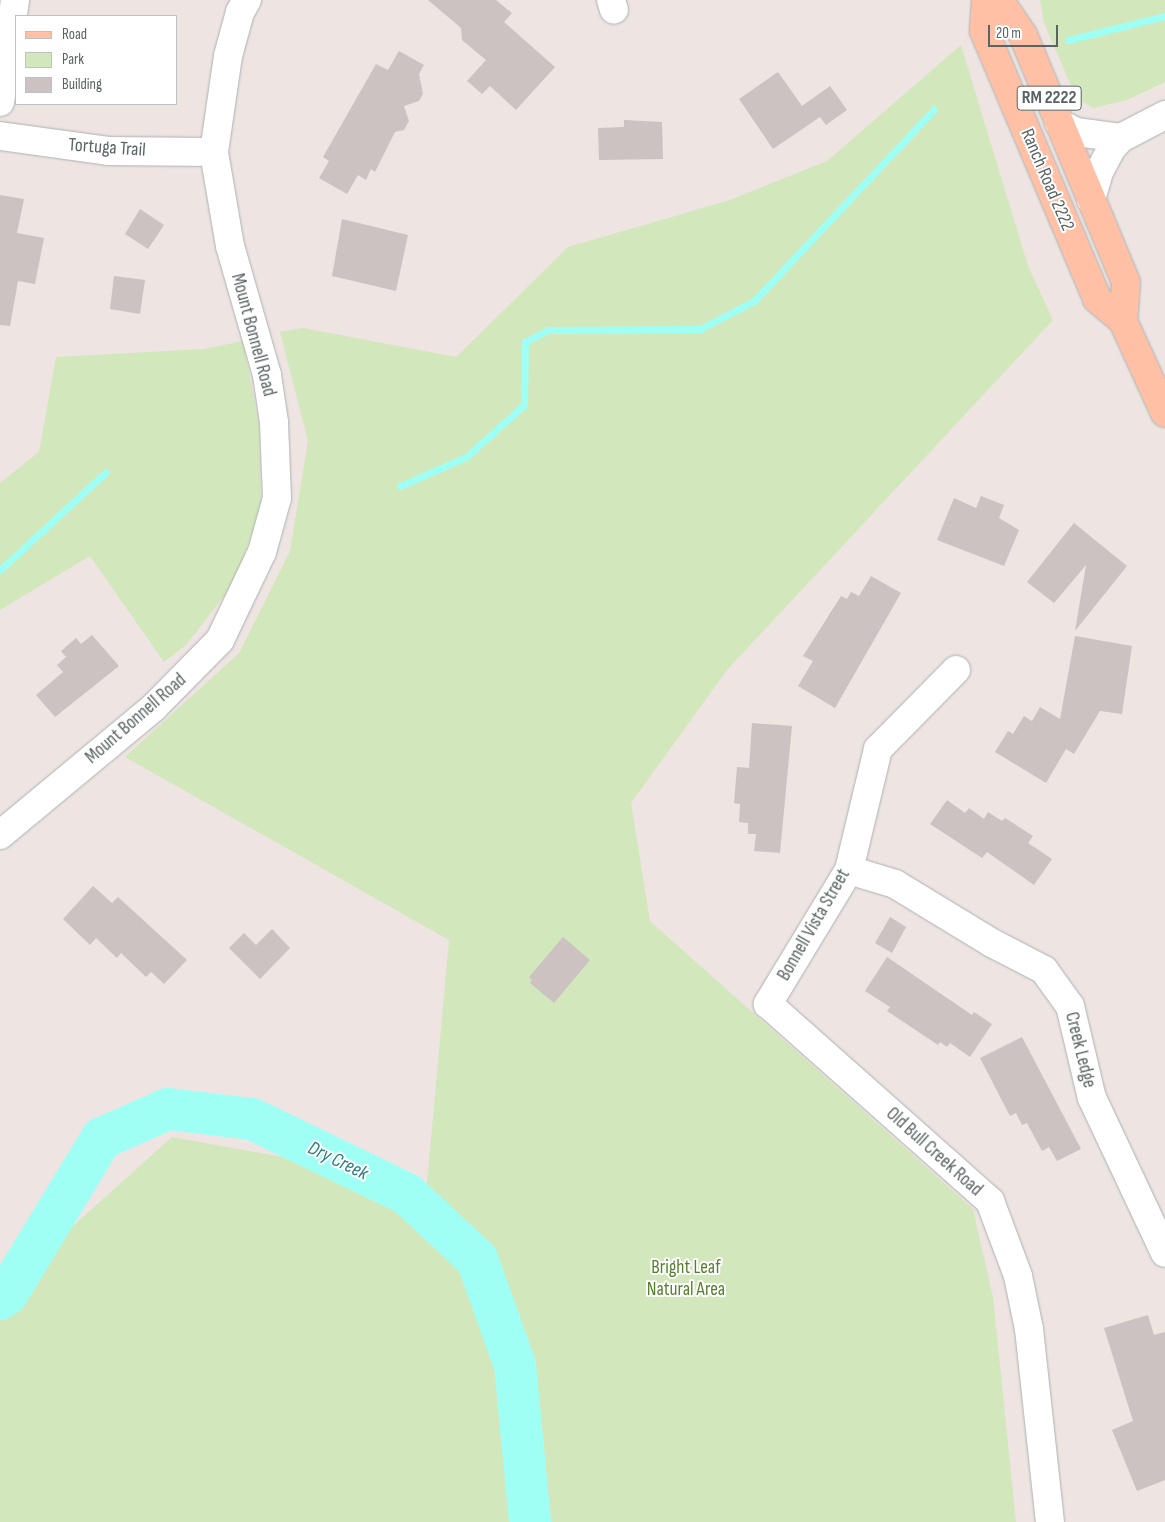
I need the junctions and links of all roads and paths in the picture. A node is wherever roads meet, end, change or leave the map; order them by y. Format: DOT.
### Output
graph roads {
  1 [pos="15,0"];
  2 [pos="247,0"];
  3 [pos="986,0"];
  4 [pos="999,0"];
  5 [pos="0,102"];
  6 [pos="1165,115"];
  7 [pos="1059,124"];
  8 [pos="0,136"];
  9 [pos="1121,138"];
  10 [pos="214,152"];
  11 [pos="1091,200"];
  12 [pos="1123,321"];
  13 [pos="1165,412"];
  14 [pos="956,670"];
  15 [pos="0,835"];
  16 [pos="849,870"];
  17 [pos="768,1004"];
  18 [pos="1159,1222"];
  19 [pos="1165,1253"];
  20 [pos="1050,1522"];
  1 -- 5 [label="street"];
  2 -- 10 [label="street, Mount Bonnell Road"];
  3 -- 12 [label="main road, Ranch Road 2222 / RM 2222"];
  4 -- 7 [label="main road, Ranch Road 2222 / RM 2222"];
  6 -- 9 [label="street"];
  7 -- 9 [label="street"];
  7 -- 11 [label="main road, Ranch Road 2222 / RM 2222"];
  8 -- 10 [label="street, Tortuga Trail"];
  9 -- 11 [label="street"];
  10 -- 15 [label="street, Mount Bonnell Road"];
  11 -- 12 [label="main road, Ranch Road 2222 / RM 2222"];
  12 -- 13 [label="main road, Ranch Road 2222 / RM 2222"];
  14 -- 16 [label="street, Bonnell Vista Street"];
  16 -- 17 [label="street, Bonnell Vista Street"];
  16 -- 18 [label="street, Creek Ledge"];
  17 -- 20 [label="street, Old Bull Creek Road"];
  18 -- 19 [label="street, Creek Ledge"];
}
